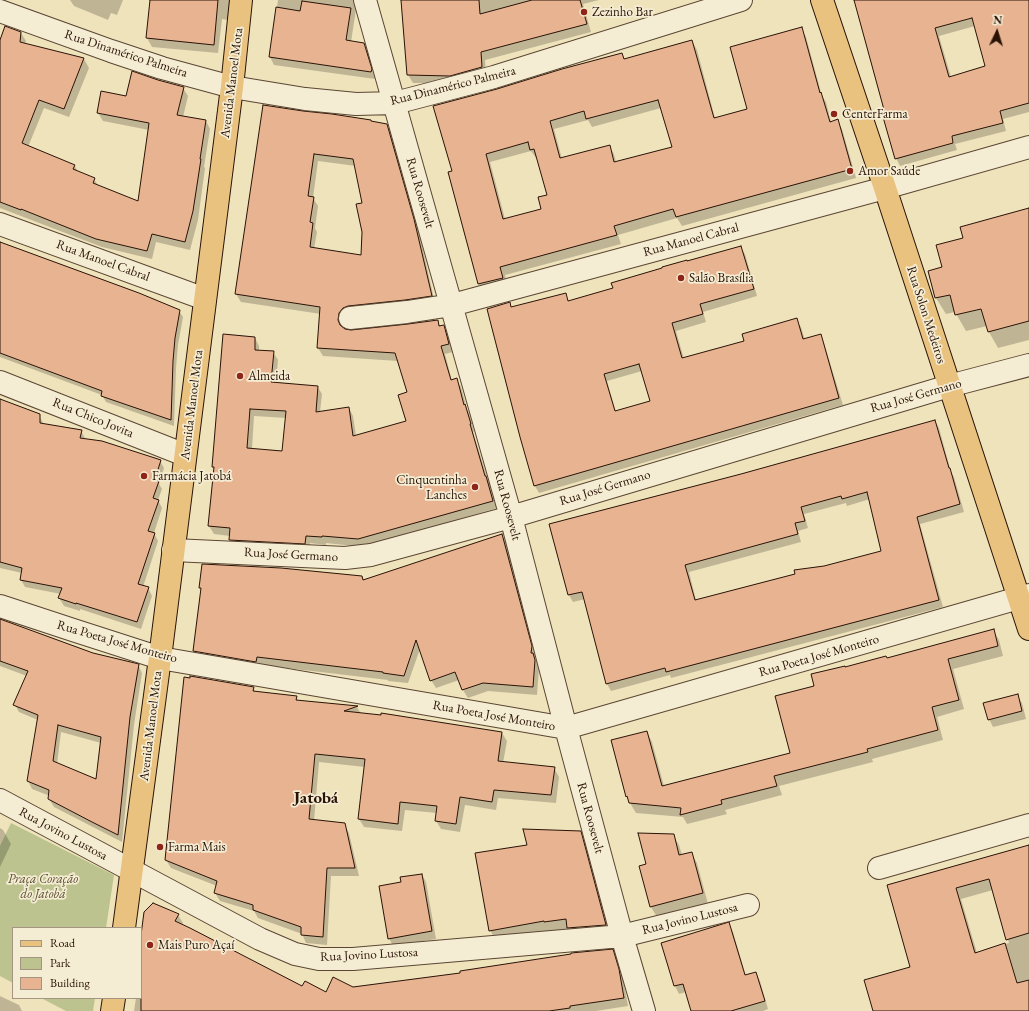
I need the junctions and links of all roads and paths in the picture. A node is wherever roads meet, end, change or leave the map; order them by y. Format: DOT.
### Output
graph roads {
  1 [pos="241,0"];
  2 [pos="365,0"];
  3 [pos="741,0"];
  4 [pos="822,0"];
  5 [pos="0,11"];
  6 [pos="232,87"];
  7 [pos="394,103"];
  8 [pos="1029,146"];
  9 [pos="885,188"];
  10 [pos="0,224"];
  11 [pos="205,299"];
  12 [pos="452,305"];
  13 [pos="350,318"];
  14 [pos="1029,365"];
  15 [pos="0,382"];
  16 [pos="949,386"];
  17 [pos="185,455"];
  18 [pos="511,517"];
  19 [pos="173,550"];
  20 [pos="1024,597"];
  21 [pos="0,606"];
  22 [pos="1029,629"];
  23 [pos="160,658"];
  24 [pos="566,728"];
  25 [pos="0,800"];
  26 [pos="1029,825"];
  27 [pos="879,868"];
  28 [pos="132,871"];
  29 [pos="748,905"];
  30 [pos="124,927"];
  31 [pos="622,936"];
  32 [pos="114,999"];
  33 [pos="112,1011"];
  34 [pos="644,1011"];
  1 -- 6 [label="main road, Avenida Manoel Mota"];
  2 -- 7 [label="street, Rua Roosevelt"];
  3 -- 7 [label="street, Rua Dinamérico Palmeira"];
  4 -- 9 [label="main road, Rua Solon Medeiros"];
  5 -- 6 [label="street, Rua Dinamérico Palmeira"];
  6 -- 7 [label="street, Rua Dinamérico Palmeira"];
  6 -- 11 [label="main road, Avenida Manoel Mota"];
  7 -- 12 [label="street, Rua Roosevelt"];
  8 -- 9 [label="street, Rua Manoel Cabral"];
  9 -- 12 [label="street, Rua Manoel Cabral"];
  9 -- 16 [label="main road, Rua Solon Medeiros"];
  10 -- 11 [label="street, Rua Manoel Cabral"];
  11 -- 17 [label="main road, Avenida Manoel Mota"];
  12 -- 13 [label="street, Rua Manoel Cabral"];
  12 -- 18 [label="street, Rua Roosevelt"];
  14 -- 16 [label="street, Rua José Germano"];
  15 -- 17 [label="street, Rua Chico Jovita"];
  16 -- 18 [label="street, Rua José Germano"];
  16 -- 20 [label="main road, Rua Solon Medeiros"];
  17 -- 19 [label="main road, Avenida Manoel Mota"];
  18 -- 19 [label="street, Rua José Germano"];
  18 -- 24 [label="street, Rua Roosevelt"];
  19 -- 23 [label="main road, Avenida Manoel Mota"];
  20 -- 22 [label="main road, Rua Solon Medeiros"];
  20 -- 24 [label="street, Rua Poeta José Monteiro"];
  21 -- 23 [label="street, Rua Poeta José Monteiro"];
  23 -- 24 [label="street, Rua Poeta José Monteiro"];
  23 -- 28 [label="main road, Avenida Manoel Mota"];
  24 -- 31 [label="street, Rua Roosevelt"];
  25 -- 28 [label="street, Rua Jovino Lustosa"];
  26 -- 27 [label="street"];
  28 -- 30 [label="main road, Avenida Manoel Mota"];
  28 -- 31 [label="street, Rua Jovino Lustosa"];
  29 -- 31 [label="street, Rua Jovino Lustosa"];
  31 -- 34 [label="street, Rua Roosevelt"];
  32 -- 33 [label="main road"];
}
